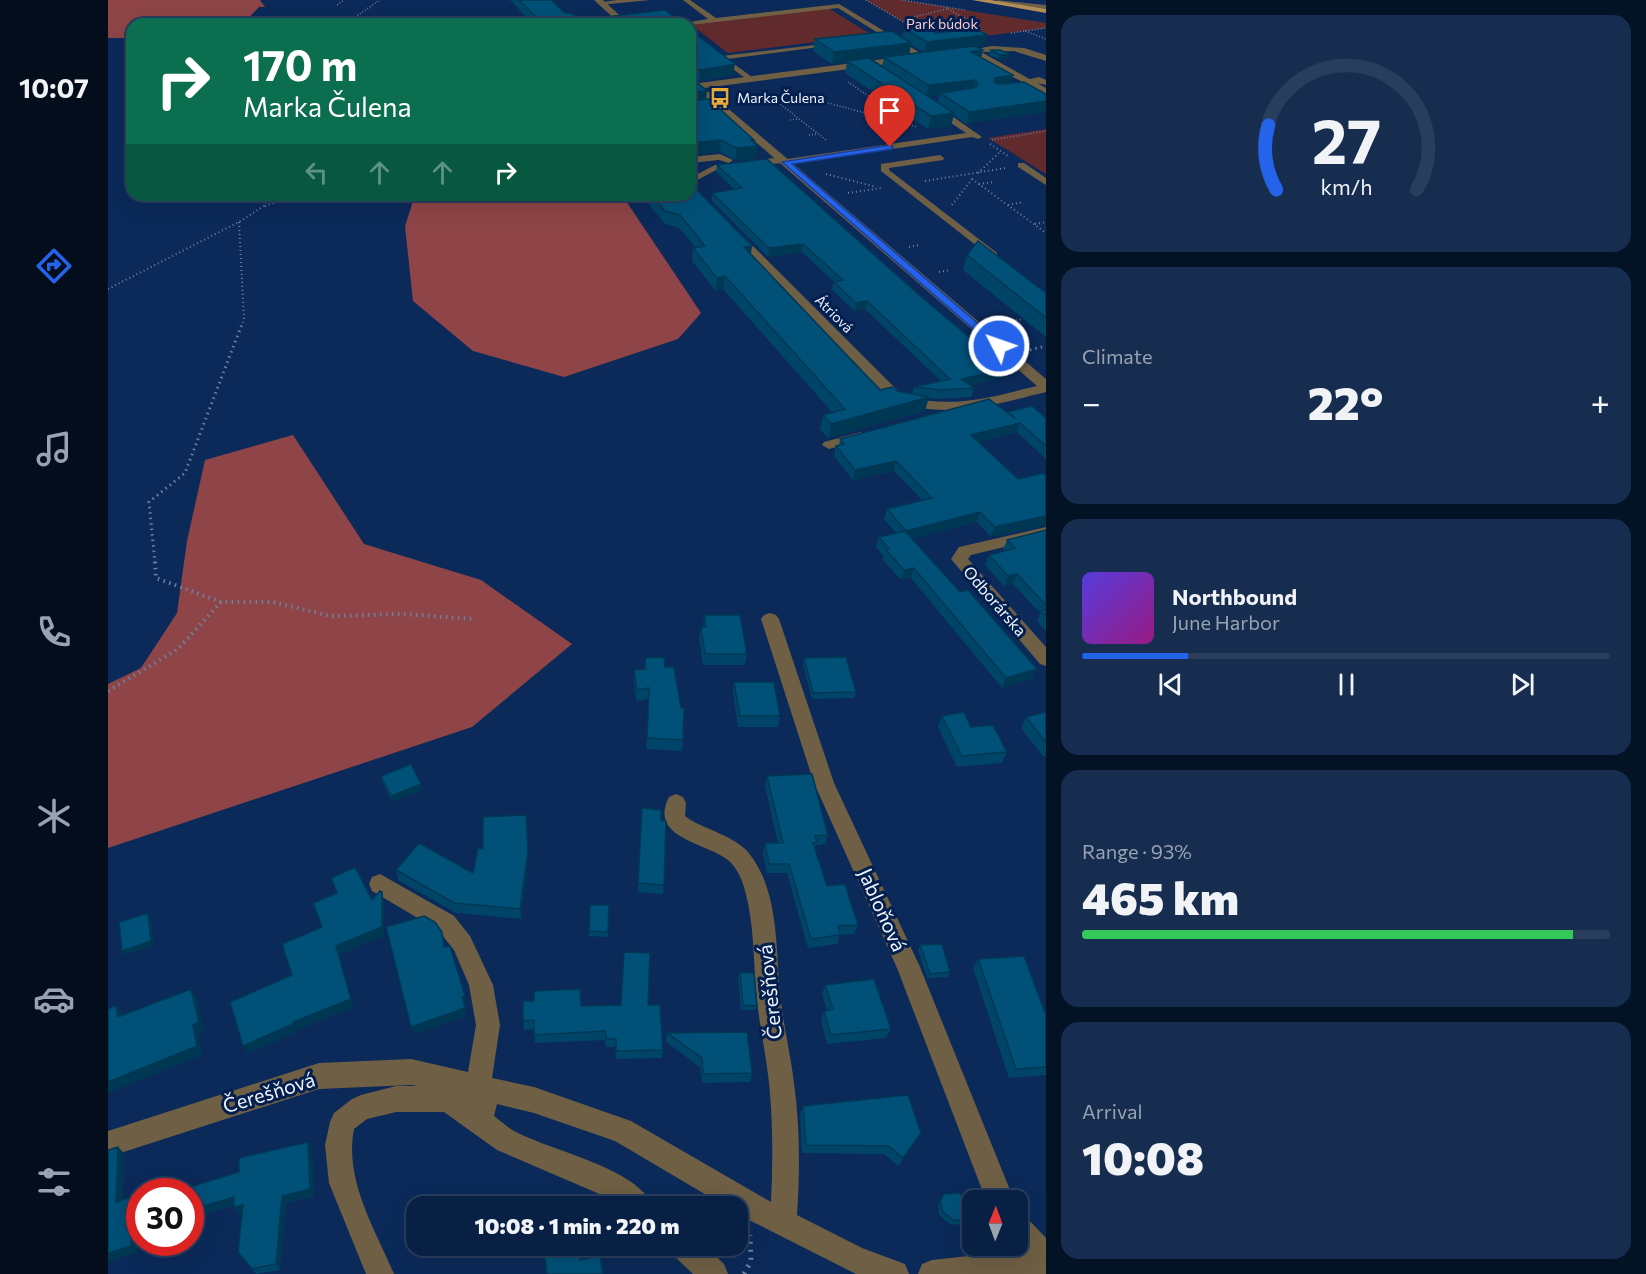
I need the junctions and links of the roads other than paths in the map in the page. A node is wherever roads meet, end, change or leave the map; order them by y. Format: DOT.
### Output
graph roads {
  1 [pos="647,0"];
  2 [pos="686,0"];
  3 [pos="976,0"];
  4 [pos="999,0"];
  5 [pos="599,1"];
  6 [pos="1046,11"];
  7 [pos="618,18"];
  8 [pos="714,20"];
  9 [pos="696,22"];
  10 [pos="696,38"];
  11 [pos="891,38"];
  12 [pos="881,39"];
  13 [pos="837,44"];
  14 [pos="972,51"];
  15 [pos="945,54"];
  16 [pos="934,56"];
  17 [pos="923,57"];
  18 [pos="722,58"];
  19 [pos="1046,58"];
  20 [pos="868,64"];
  21 [pos="883,74"];
  22 [pos="749,80"];
  23 [pos="1026,81"];
  24 [pos="696,83"];
  25 [pos="1046,83"];
  26 [pos="696,85"];
  27 [pos="1036,87"];
  28 [pos="1016,89"];
  29 [pos="1046,92"];
  30 [pos="940,99"];
  31 [pos="719,105"];
  32 [pos="705,106"];
  33 [pos="940,158"];
  34 [pos="696,159"];
  35 [pos="782,159"];
  36 [pos="1021,166"];
  37 [pos="696,180"];
  38 [pos="1046,182"];
  39 [pos="727,226"];
  40 [pos="1001,260"];
  41 [pos="1046,387"];
  42 [pos="966,406"];
  43 [pos="920,419"];
  44 [pos="875,432"];
  45 [pos="829,445"];
  46 [pos="1046,532"];
  47 [pos="770,619"];
  48 [pos="1046,659"];
  49 [pos="676,803"];
  50 [pos="380,884"];
  51 [pos="479,1088"];
  52 [pos="447,1099"];
  53 [pos="478,1122"];
  54 [pos="108,1144"];
  55 [pos="996,1190"];
  56 [pos="628,1196"];
  57 [pos="783,1223"];
  58 [pos="1028,1239"];
  59 [pos="695,1256"];
  60 [pos="1000,1256"];
  61 [pos="1046,1258"];
  62 [pos="1046,1272"];
  63 [pos="380,1274"];
  64 [pos="714,1274"];
  65 [pos="894,1274"];
  66 [pos="932,1274"];
  1 -- 5 [label="lane"];
  2 -- 8 [label="lane"];
  3 -- 6 [label="main road"];
  4 -- 6 [label="lane"];
  5 -- 7 [label="street"];
  8 -- 9 [label="lane"];
  8 -- 11 [label="lane"];
  10 -- 18 [label="lane"];
  11 -- 12 [label="lane"];
  11 -- 17 [label="lane"];
  13 -- 18 [label="lane"];
  14 -- 15 [label="street"];
  14 -- 19 [label="street"];
  14 -- 23 [label="street"];
  16 -- 17 [label="street"];
  17 -- 20 [label="street"];
  18 -- 22 [label="lane"];
  20 -- 21 [label="lane"];
  20 -- 22 [label="street"];
  22 -- 24 [label="street"];
  23 -- 25 [label="lane"];
  23 -- 27 [label="street"];
  26 -- 31 [label="street"];
  27 -- 28 [label="lane"];
  27 -- 29 [label="street"];
  30 -- 35 [label="lane"];
  31 -- 32 [label="lane"];
  31 -- 35 [label="street"];
  33 -- 40 [label="lane"];
  34 -- 35 [label="lane"];
  35 -- 37 [label="lane"];
  35 -- 41 [label="street"];
  36 -- 38 [label="lane"];
  39 -- 42 [label="street, Átriová"];
  41 -- 42 [label="street"];
  42 -- 43 [label="street"];
  44 -- 45 [label="street"];
  46 -- 48 [label="street, Odborárska"];
  47 -- 55 [label="street, Jabloňová"];
  49 -- 57 [label="street, Čerešňová"];
  50 -- 51 [label="street"];
  51 -- 52 [label="lane"];
  51 -- 53 [label="street"];
  51 -- 54 [label="street, Čerešňová"];
  51 -- 57 [label="street, Čerešňová"];
  52 -- 53 [label="street"];
  52 -- 63 [label="street"];
  53 -- 56 [label="street"];
  57 -- 65 [label="street, Čerešňová"];
  58 -- 61 [label="street"];
  59 -- 64 [label="street"];
  60 -- 62 [label="street"];
  60 -- 66 [label="street"];
}
